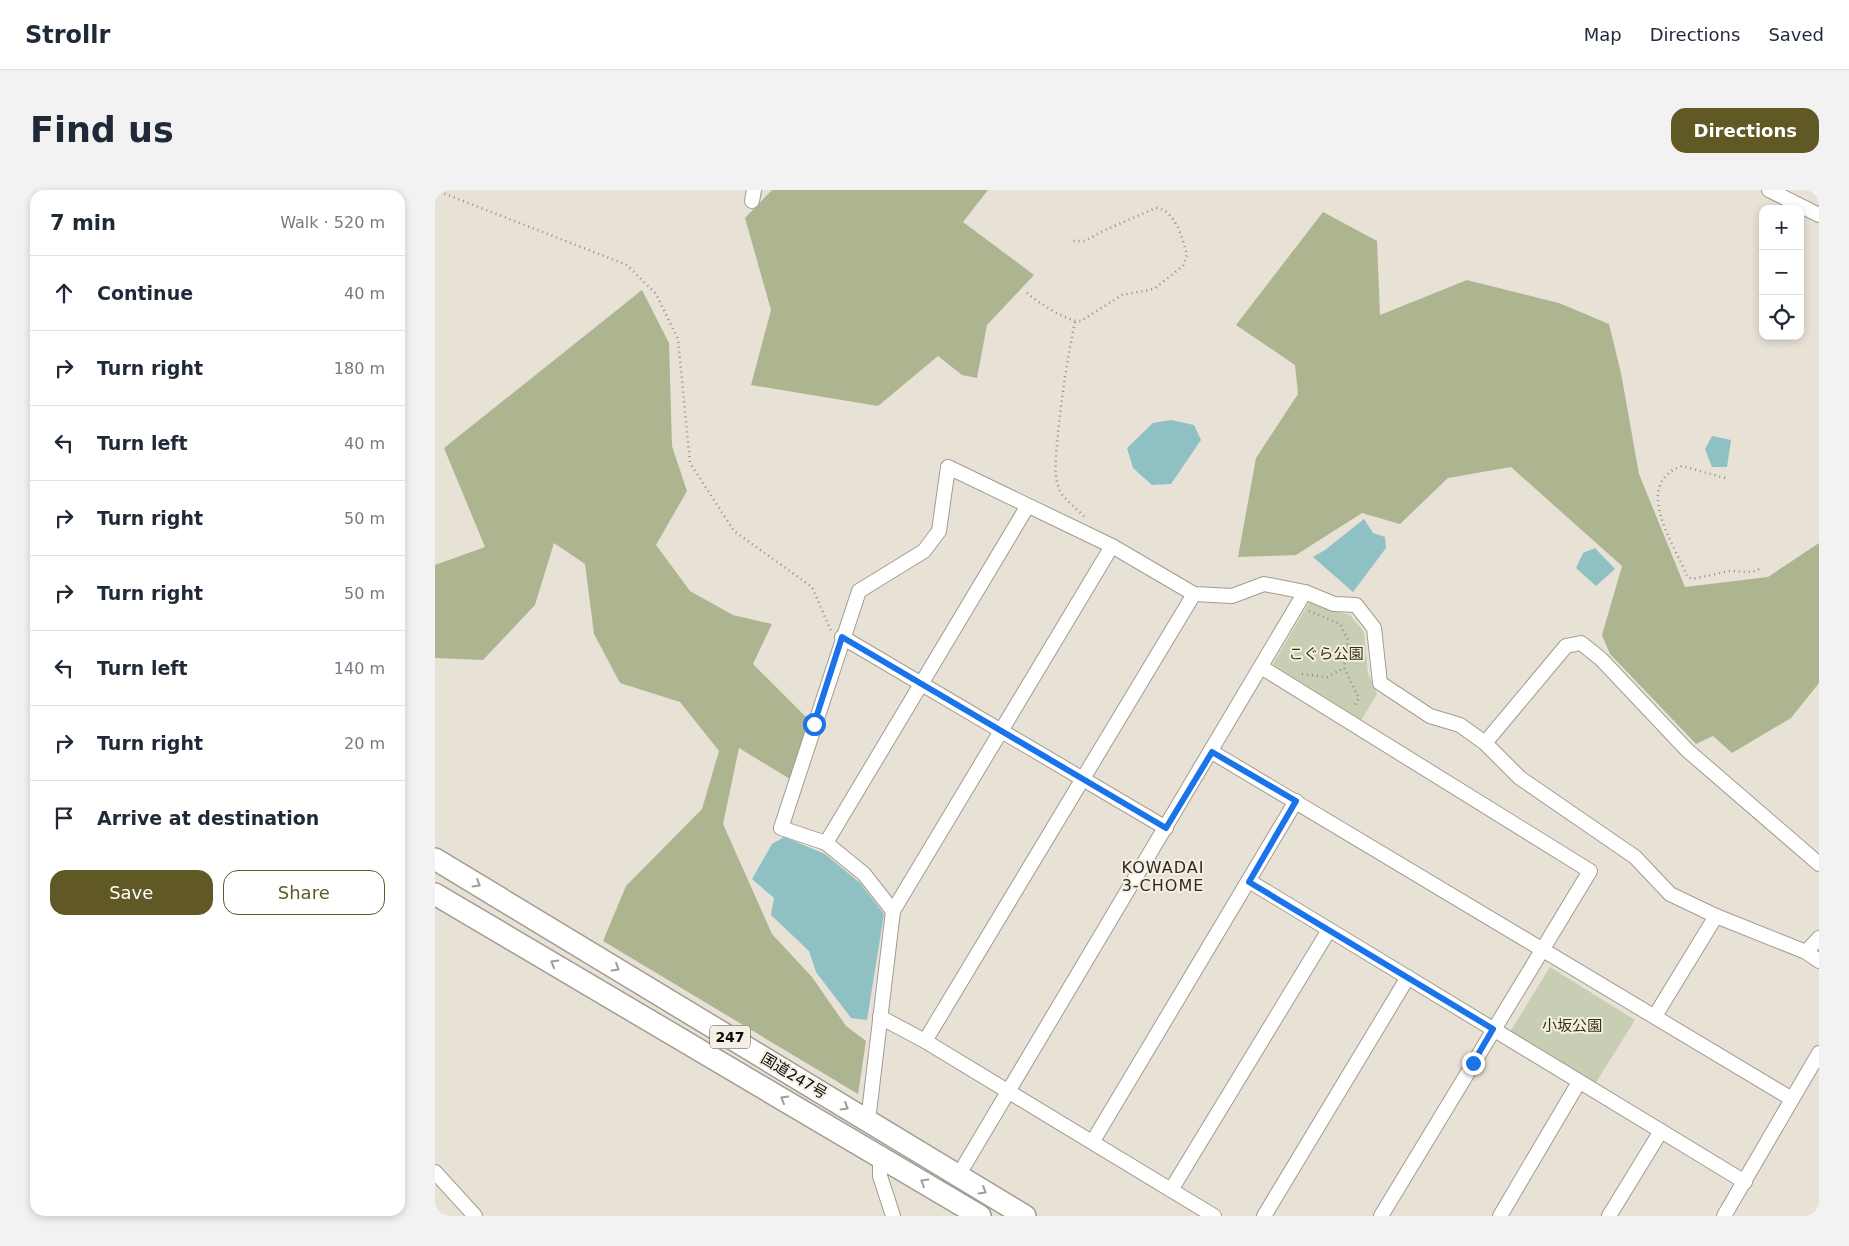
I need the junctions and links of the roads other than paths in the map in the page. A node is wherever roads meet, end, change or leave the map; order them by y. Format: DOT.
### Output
graph roads {
  1 [pos="1769,190"];
  2 [pos="1819,215"];
  3 [pos="1027,507"];
  4 [pos="1112,546"];
  5 [pos="1305,592"];
  6 [pos="1195,594"];
  7 [pos="842,637"];
  8 [pos="1261,667"];
  9 [pos="921,684"];
  10 [pos="1002,731"];
  11 [pos="1485,743"];
  12 [pos="1212,752"];
  13 [pos="1082,778"];
  14 [pos="1296,801"];
  15 [pos="1166,828"];
  16 [pos="826,844"];
  17 [pos="435,859"];
  18 [pos="1819,864"];
  19 [pos="1249,882"];
  20 [pos="435,894"];
  21 [pos="893,911"];
  22 [pos="1716,916"];
  23 [pos="1329,930"];
  24 [pos="1819,938"];
  25 [pos="1543,948"];
  26 [pos="1806,952"];
  27 [pos="1819,961"];
  28 [pos="1408,978"];
  29 [pos="1655,1016"];
  30 [pos="880,1017"];
  31 [pos="1493,1029"];
  32 [pos="925,1041"];
  33 [pos="1819,1053"];
  34 [pos="1579,1082"];
  35 [pos="1008,1092"];
  36 [pos="1792,1099"];
  37 [pos="868,1121"];
  38 [pos="1661,1131"];
  39 [pos="1093,1141"];
  40 [pos="880,1155"];
  41 [pos="435,1172"];
  42 [pos="958,1176"];
  43 [pos="1745,1182"];
  44 [pos="1171,1190"];
  45 [pos="475,1216"];
  46 [pos="893,1216"];
  47 [pos="981,1216"];
  48 [pos="1025,1216"];
  49 [pos="1214,1216"];
  50 [pos="1264,1216"];
  51 [pos="1381,1216"];
  52 [pos="1500,1216"];
  53 [pos="1609,1216"];
  54 [pos="1724,1216"];
  1 -- 2 [label="street"];
  3 -- 4 [label="street"];
  3 -- 7 [label="street"];
  3 -- 9 [label="street"];
  4 -- 6 [label="street"];
  4 -- 10 [label="street"];
  5 -- 6 [label="street"];
  5 -- 8 [label="street"];
  5 -- 11 [label="street"];
  6 -- 13 [label="street"];
  7 -- 9 [label="street"];
  7 -- 16 [label="street"];
  8 -- 12 [label="street"];
  8 -- 25 [label="street"];
  9 -- 10 [label="street"];
  9 -- 16 [label="street"];
  10 -- 13 [label="street"];
  10 -- 21 [label="street"];
  11 -- 18 [label="street"];
  11 -- 22 [label="street"];
  12 -- 14 [label="street"];
  12 -- 15 [label="street"];
  13 -- 15 [label="street"];
  13 -- 32 [label="street"];
  14 -- 19 [label="street"];
  14 -- 25 [label="street"];
  15 -- 35 [label="street"];
  16 -- 21 [label="street"];
  17 -- 37 [label="highway, 国道247号 / 247, one-way"];
  19 -- 23 [label="street"];
  19 -- 39 [label="street"];
  40 -- 20 [label="highway, 国道247号 / 247, one-way"];
  21 -- 30 [label="street"];
  22 -- 26 [label="street"];
  22 -- 29 [label="street"];
  23 -- 28 [label="street"];
  23 -- 44 [label="street"];
  24 -- 26 [label="street"];
  25 -- 29 [label="street"];
  25 -- 31 [label="street"];
  26 -- 27 [label="street"];
  28 -- 31 [label="street"];
  28 -- 50 [label="street"];
  29 -- 36 [label="street"];
  30 -- 32 [label="street"];
  30 -- 37 [label="street"];
  31 -- 34 [label="street"];
  31 -- 51 [label="street"];
  32 -- 35 [label="street"];
  33 -- 36 [label="street"];
  34 -- 38 [label="street"];
  34 -- 52 [label="street"];
  35 -- 39 [label="street"];
  35 -- 42 [label="street"];
  36 -- 43 [label="street"];
  37 -- 42 [label="highway, 国道247号 / 247"];
  38 -- 43 [label="street"];
  38 -- 53 [label="street"];
  39 -- 44 [label="street"];
  40 -- 46 [label="street"];
  47 -- 40 [label="highway, 国道247号 / 247, one-way"];
  41 -- 45 [label="street"];
  42 -- 48 [label="highway, 国道247号 / 247, one-way"];
  43 -- 54 [label="street"];
  44 -- 49 [label="street"];
}
